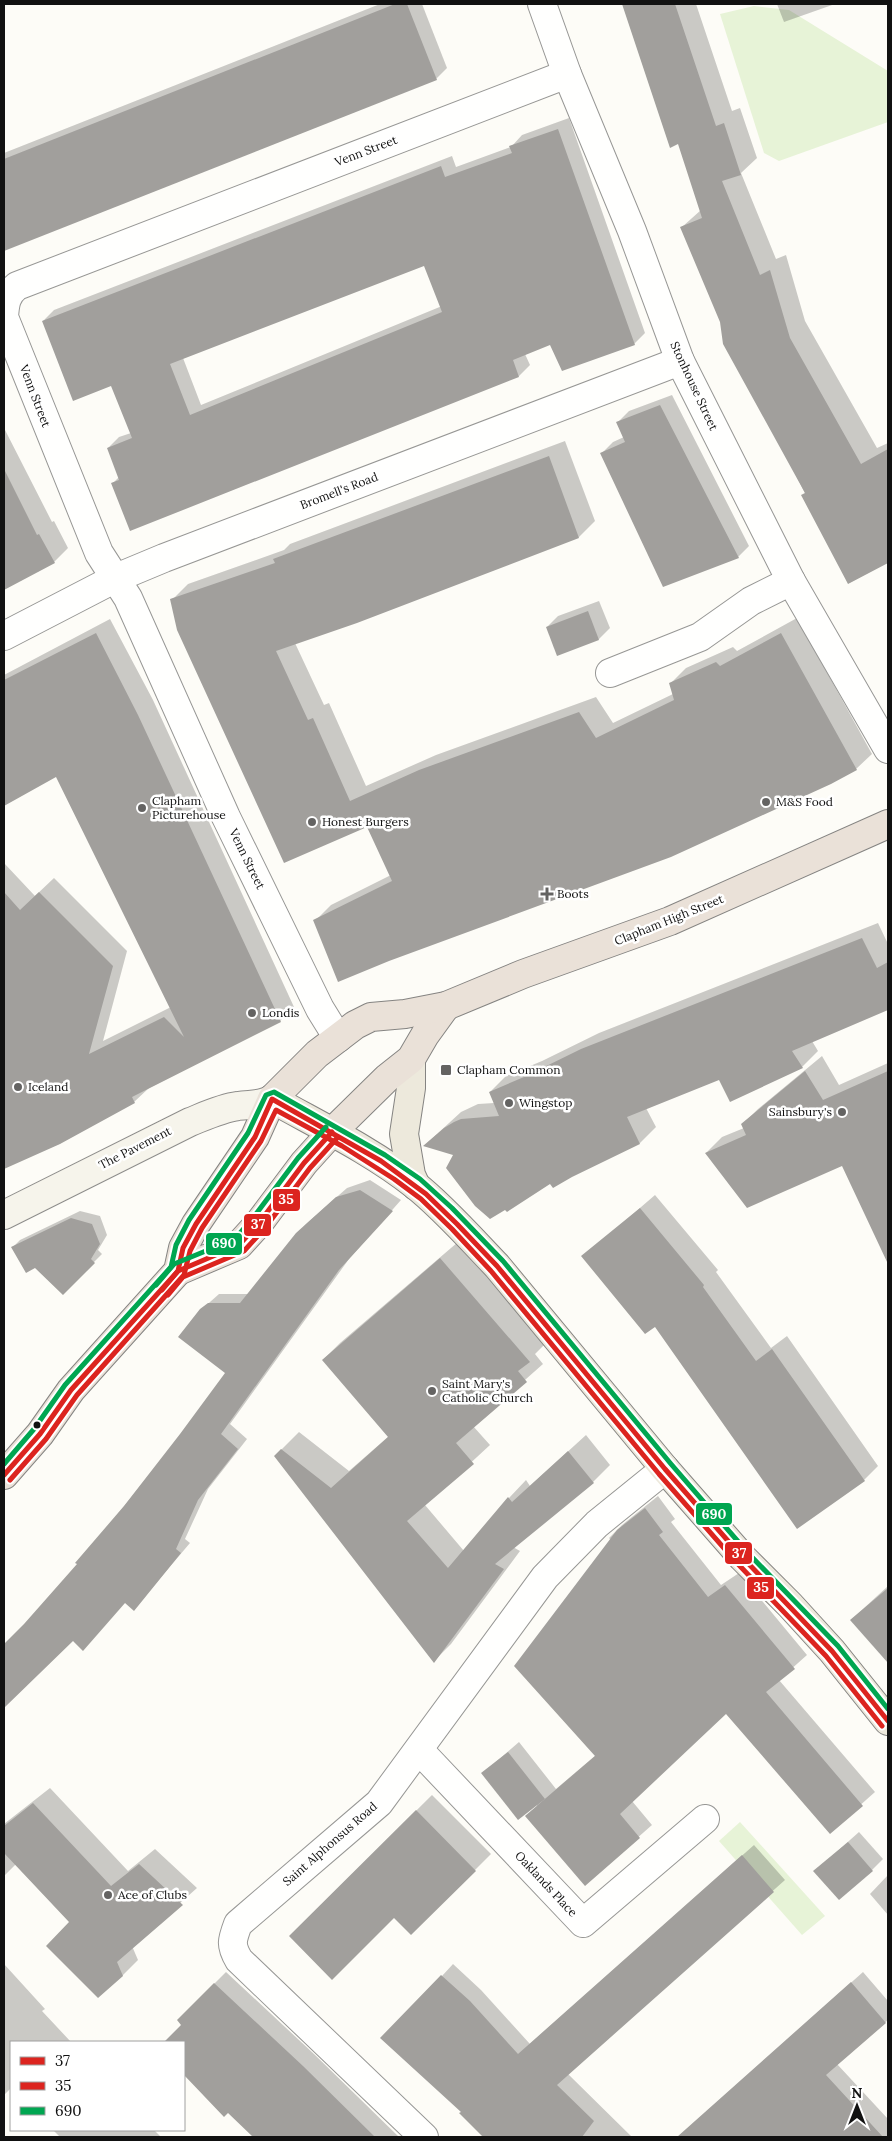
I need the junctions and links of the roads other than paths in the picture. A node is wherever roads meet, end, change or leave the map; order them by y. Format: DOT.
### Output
graph roads {
  1 [pos="542,4"];
  2 [pos="567,74"];
  3 [pos="680,361"];
  4 [pos="116,578"];
  5 [pos="791,581"];
  6 [pos="4,636"];
  7 [pos="610,673"];
  8 [pos="888,749"];
  9 [pos="888,824"];
  10 [pos="446,1006"];
  11 [pos="338,1038"];
  12 [pos="411,1059"];
  13 [pos="272,1099"];
  14 [pos="332,1132"];
  15 [pos="416,1186"];
  16 [pos="4,1215"];
  17 [pos="178,1271"];
  18 [pos="666,1469"];
  19 [pos="4,1475"];
  20 [pos="888,1721"];
  21 [pos="419,1750"];
  22 [pos="705,1819"];
  23 [pos="424,2137"];
  1 -- 2 [label="street, Stonhouse Street"];
  2 -- 3 [label="street, Stonhouse Street"];
  2 -- 4 [label="street, Venn Street"];
  3 -- 4 [label="street, Bromell's Road"];
  3 -- 5 [label="street, Stonhouse Street"];
  4 -- 6 [label="street, Bromell's Road"];
  4 -- 11 [label="street, Venn Street"];
  5 -- 7 [label="street"];
  5 -- 8 [label="street, Stonhouse Street"];
  9 -- 10 [label="highway, Clapham High Street"];
  10 -- 11 [label="highway, Clapham High Street"];
  10 -- 12 [label="highway"];
  11 -- 13 [label="highway, Clapham High Street"];
  12 -- 14 [label="highway"];
  12 -- 15 [label="main road"];
  13 -- 14 [label="main road"];
  13 -- 16 [label="main road, The Pavement"];
  13 -- 17 [label="highway, Clapham High Street"];
  14 -- 15 [label="main road"];
  14 -- 17 [label="highway"];
  15 -- 18 [label="main road"];
  17 -- 19 [label="highway"];
  18 -- 20 [label="main road"];
  18 -- 21 [label="street, Saint Alphonsus Road"];
  21 -- 22 [label="street, Oaklands Place"];
  21 -- 23 [label="street, Saint Alphonsus Road"];
}
